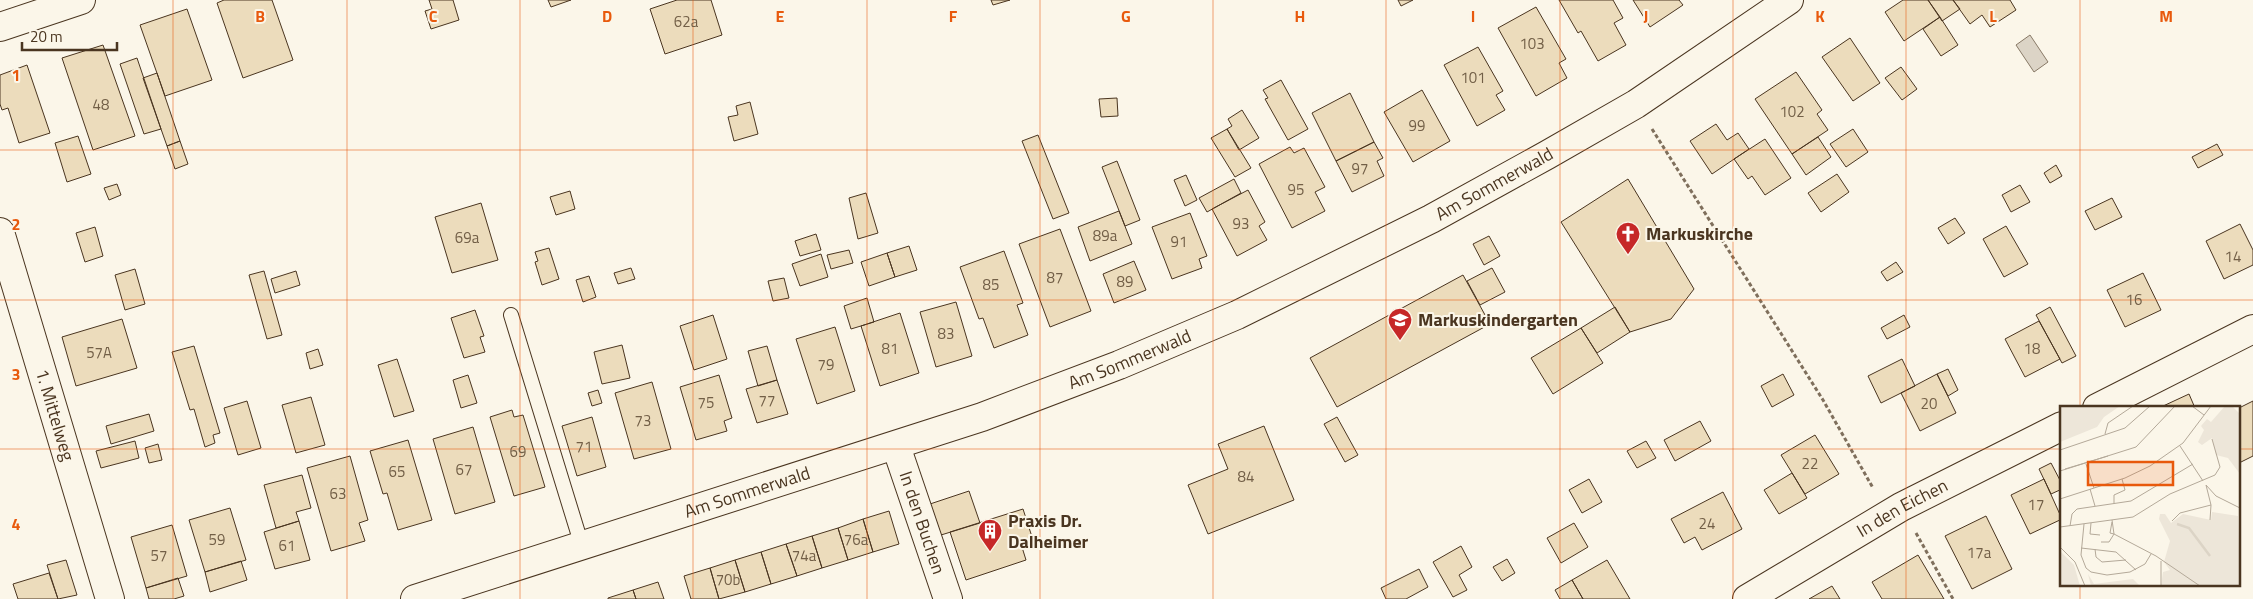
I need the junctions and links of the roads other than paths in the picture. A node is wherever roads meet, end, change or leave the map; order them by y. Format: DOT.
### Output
graph roads {
  1 [pos="81,0"];
  2 [pos="1789,0"];
  3 [pos="0,27"];
  4 [pos="0,232"];
  5 [pos="511,315"];
  6 [pos="2253,329"];
  7 [pos="2101,406"];
  8 [pos="2060,427"];
  9 [pos="896,446"];
  10 [pos="582,546"];
  11 [pos="110,599"];
  12 [pos="415,599"];
  13 [pos="948,599"];
  14 [pos="1747,599"];
  1 -- 3 [label="street"];
  2 -- 9 [label="street, Am Sommerwald"];
  4 -- 11 [label="street, 1. Mittelweg"];
  5 -- 10 [label="lane"];
  6 -- 7 [label="street"];
  8 -- 14 [label="street, In den Eichen"];
  9 -- 10 [label="street, Am Sommerwald"];
  9 -- 13 [label="street, In den Buchen"];
  10 -- 12 [label="street, Am Sommerwald"];
}
